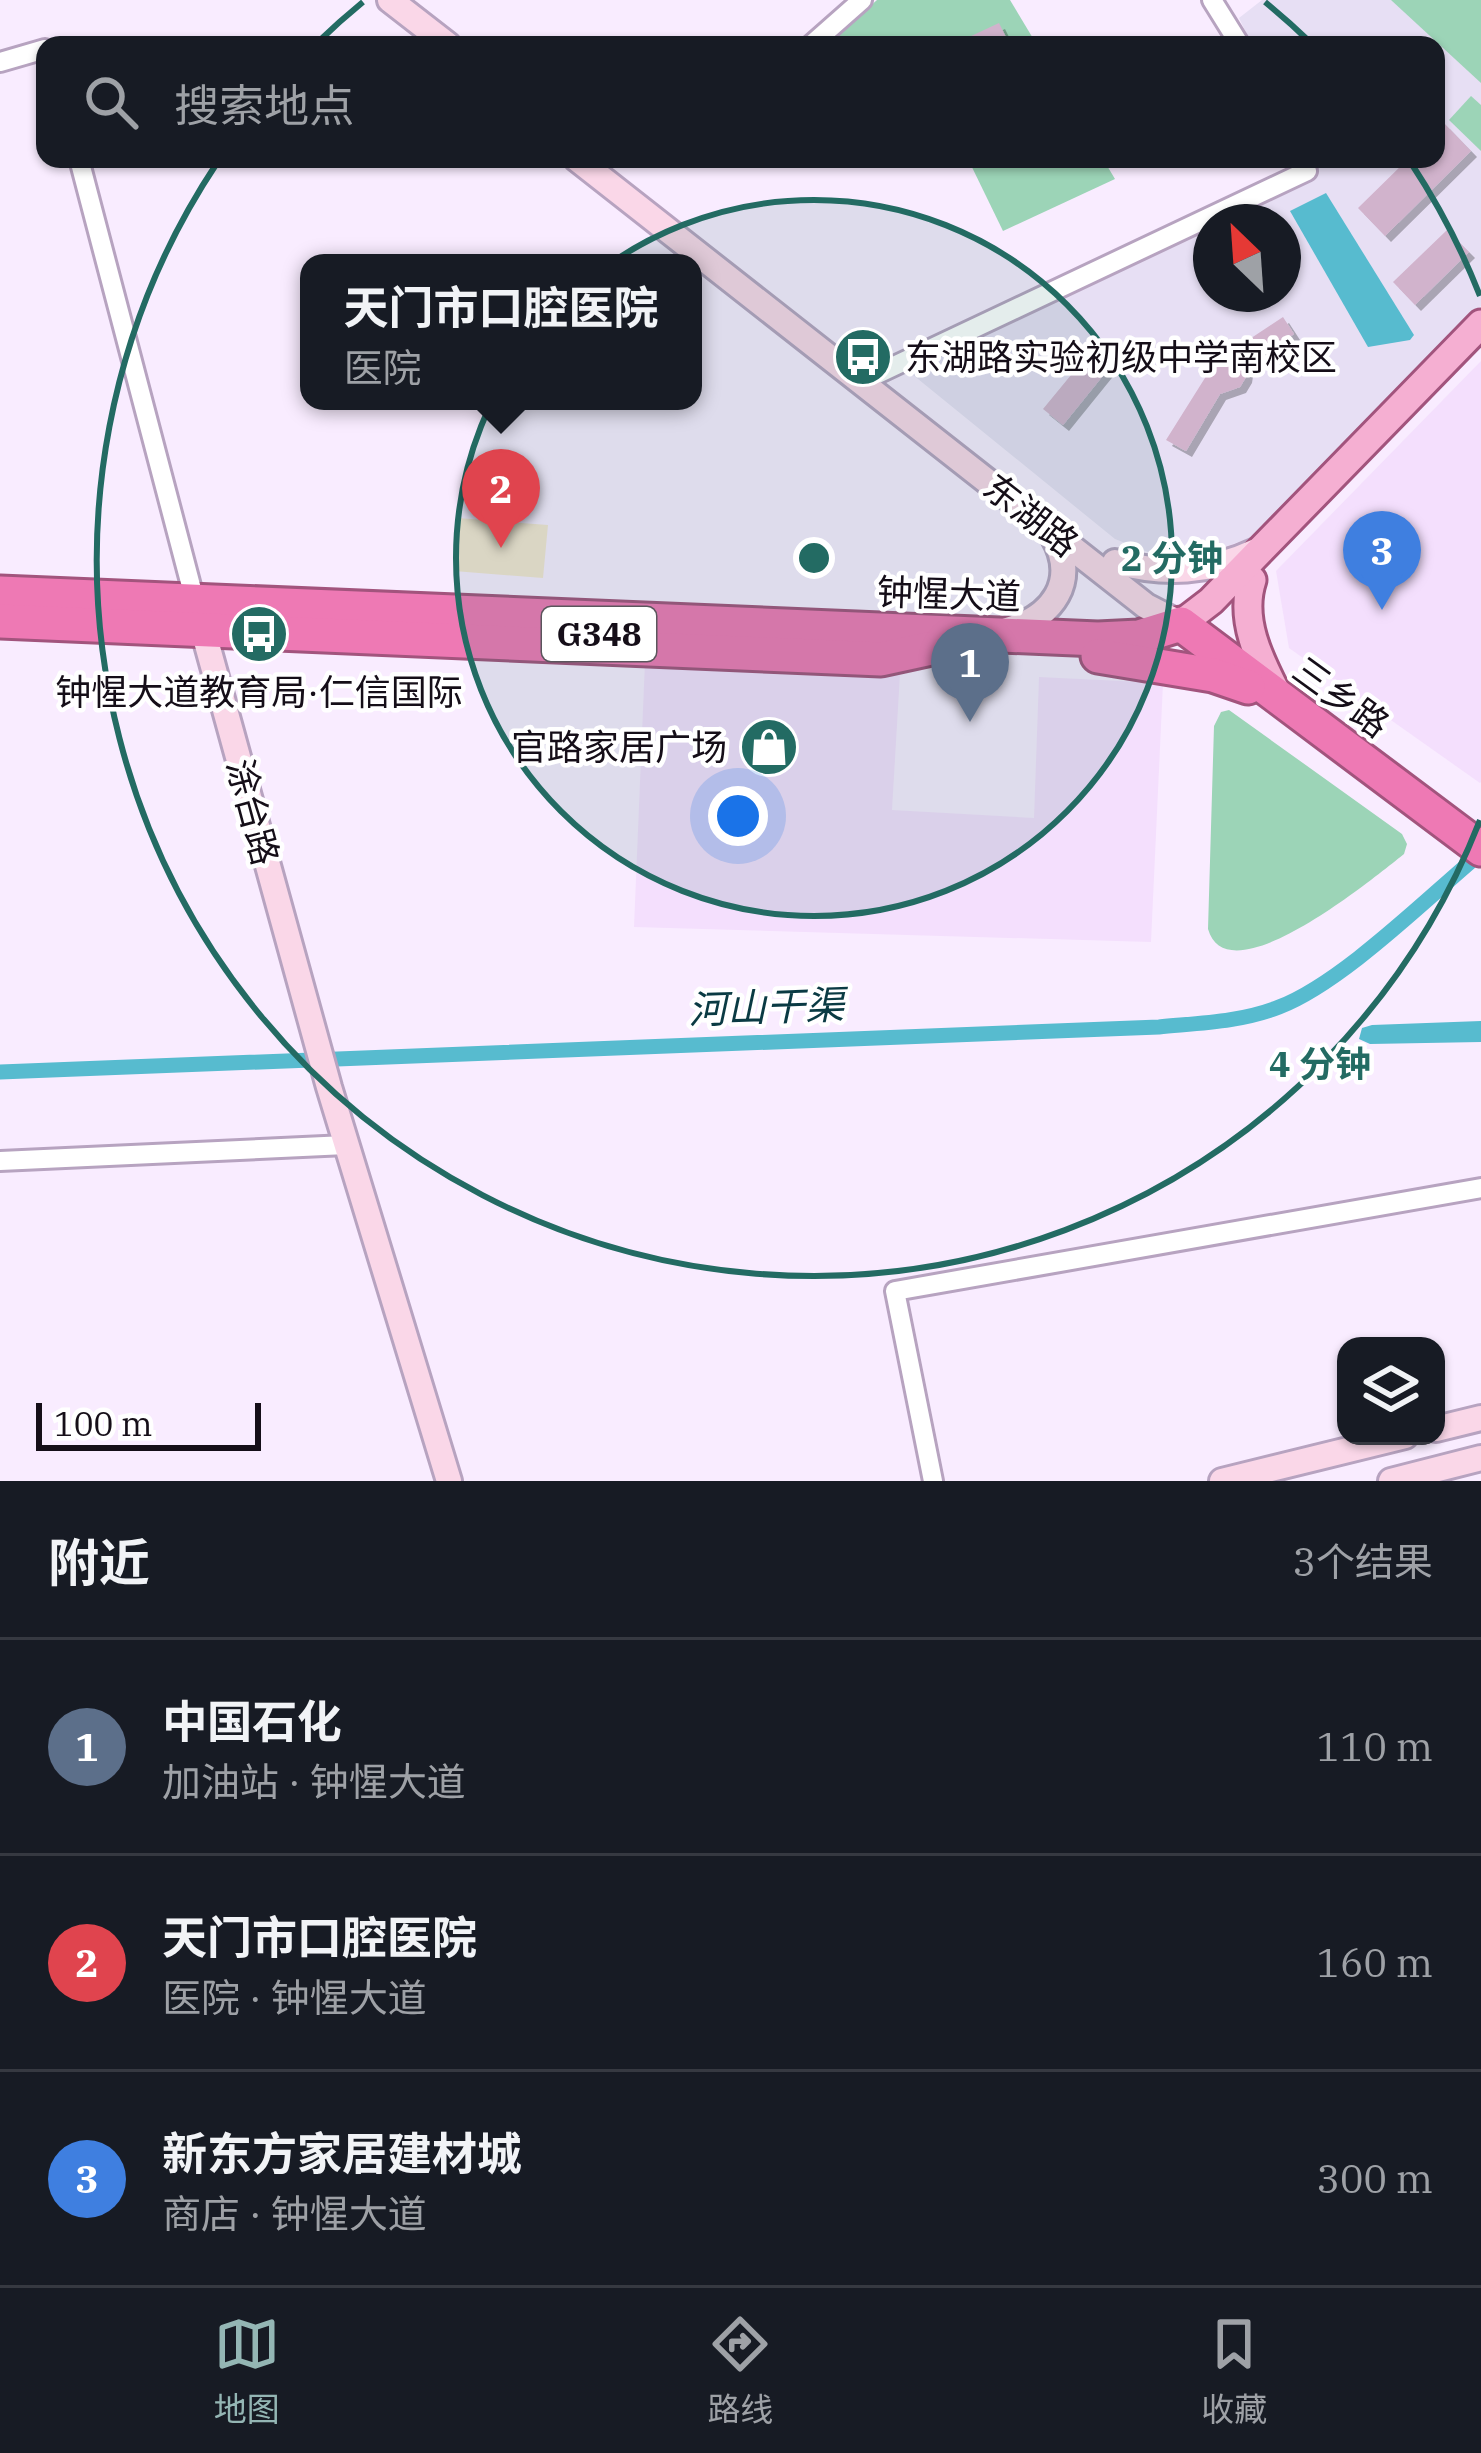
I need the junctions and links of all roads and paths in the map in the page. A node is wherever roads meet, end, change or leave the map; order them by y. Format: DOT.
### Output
graph roads {
  1 [pos="375,0"];
  2 [pos="390,0"];
  3 [pos="862,0"];
  4 [pos="1212,0"];
  5 [pos="421,36"];
  6 [pos="436,36"];
  7 [pos="821,36"];
  8 [pos="1234,36"];
  9 [pos="36,52"];
  10 [pos="0,62"];
  11 [pos="81,168"];
  12 [pos="601,168"];
  13 [pos="602,168"];
  14 [pos="1298,168"];
  15 [pos="1481,324"];
  16 [pos="1481,345"];
  17 [pos="874,376"];
  18 [pos="1048,529"];
  19 [pos="1264,548"];
  20 [pos="1115,562"];
  21 [pos="1252,580"];
  22 [pos="0,581"];
  23 [pos="0,593"];
  24 [pos="0,609"];
  25 [pos="197,609"];
  26 [pos="0,621"];
  27 [pos="1188,629"];
  28 [pos="988,635"];
  29 [pos="1098,656"];
  30 [pos="1282,703"];
  31 [pos="1469,839"];
  32 [pos="346,1145"];
  33 [pos="0,1161"];
  34 [pos="1481,1188"];
  35 [pos="1481,1418"];
  36 [pos="1445,1427"];
  37 [pos="1369,1445"];
  38 [pos="1481,1458"];
  39 [pos="449,1481"];
  40 [pos="932,1481"];
  41 [pos="1222,1481"];
  42 [pos="1391,1481"];
  1 -- 5 [label="main road"];
  2 -- 6 [label="main road"];
  3 -- 7 [label="street"];
  4 -- 8 [label="street"];
  9 -- 10 [label="street"];
  11 -- 25 [label="street"];
  12 -- 18 [label="main road, 东湖路"];
  13 -- 17 [label="main road, 东湖路"];
  14 -- 17 [label="street"];
  15 -- 19 [label="main road, 钟惺大道"];
  16 -- 21 [label="main road, 钟惺大道"];
  17 -- 20 [label="main road, 东湖路"];
  18 -- 27 [label="main road, 东湖路"];
  18 -- 28 [label="main road"];
  19 -- 20 [label="main road"];
  19 -- 27 [label="main road, 钟惺大道"];
  20 -- 27 [label="main road, 东湖路"];
  21 -- 27 [label="main road, 钟惺大道"];
  21 -- 30 [label="main road"];
  22 -- 25 [label="highway"];
  23 -- 25 [label="highway, 钟惺大道 / G348"];
  24 -- 25 [label="highway, 钟惺大道 / G348"];
  25 -- 26 [label="highway"];
  25 -- 28 [label="highway, 钟惺大道 / G348"];
  25 -- 29 [label="highway, 钟惺大道 / G348"];
  25 -- 32 [label="main road, 涂台路"];
  27 -- 28 [label="highway, 钟惺大道 / G348"];
  27 -- 29 [label="highway, 钟惺大道 / G348"];
  27 -- 30 [label="highway, 三乡路"];
  29 -- 30 [label="highway"];
  30 -- 31 [label="highway, 三乡路"];
  32 -- 33 [label="street"];
  32 -- 39 [label="main road"];
  34 -- 40 [label="street"];
  35 -- 36 [label="main road"];
  37 -- 41 [label="main road"];
  38 -- 42 [label="main road"];
}
